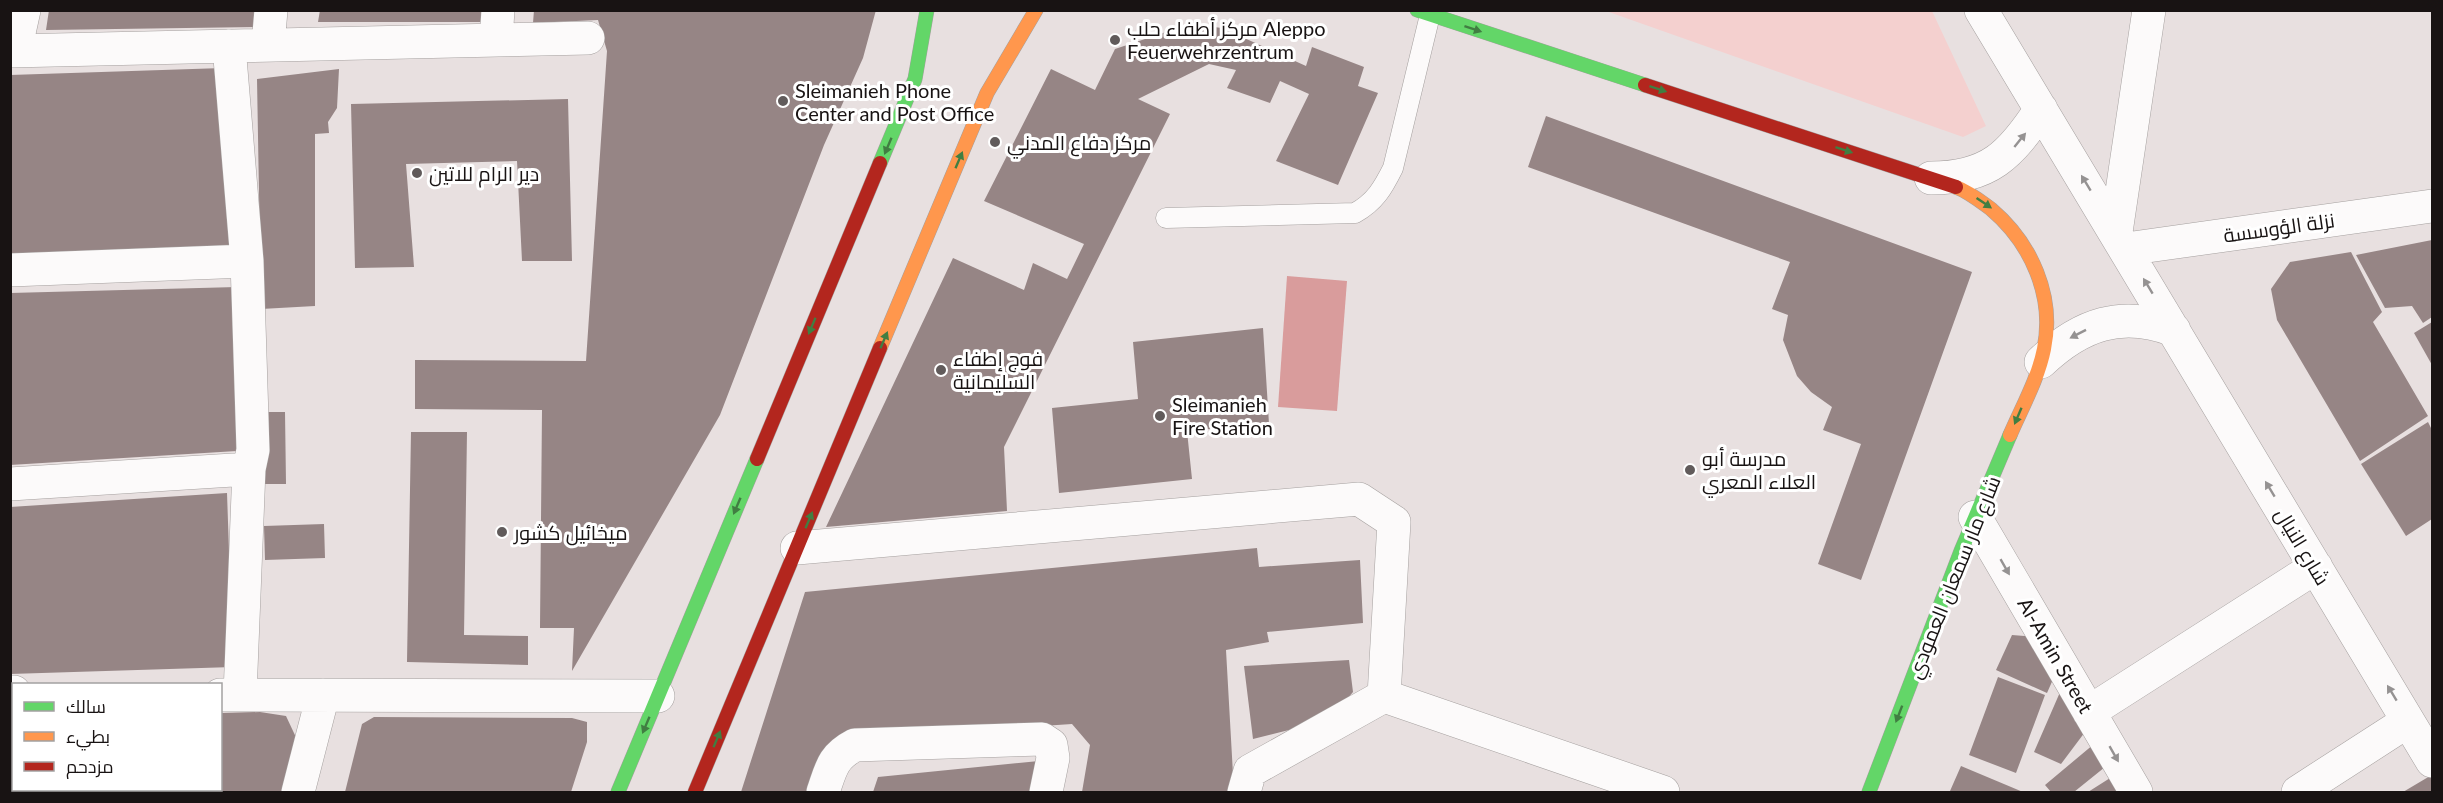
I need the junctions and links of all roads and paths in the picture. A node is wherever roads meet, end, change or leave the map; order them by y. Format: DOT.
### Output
graph roads {
  1 [pos="24,10"];
  2 [pos="272,10"];
  3 [pos="927,10"];
  4 [pos="1036,10"];
  5 [pos="1981,10"];
  6 [pos="2150,10"];
  7 [pos="1424,13"];
  8 [pos="497,25"];
  9 [pos="588,38"];
  10 [pos="268,45"];
  11 [pos="229,46"];
  12 [pos="13,51"];
  13 [pos="2041,110"];
  14 [pos="1931,178"];
  15 [pos="2433,206"];
  16 [pos="1166,218"];
  17 [pos="2121,241"];
  18 [pos="247,261"];
  19 [pos="10,270"];
  20 [pos="2174,330"];
  21 [pos="2041,362"];
  22 [pos="249,469"];
  23 [pos="10,484"];
  24 [pos="1975,517"];
  25 [pos="797,548"];
  26 [pos="2316,567"];
  27 [pos="230,695"];
  28 [pos="323,695"];
  29 [pos="658,696"];
  30 [pos="1384,696"];
  31 [pos="2089,712"];
  32 [pos="2408,721"];
  33 [pos="2433,761"];
  34 [pos="298,792"];
  35 [pos="618,792"];
  36 [pos="695,792"];
  37 [pos="823,792"];
  38 [pos="1046,792"];
  39 [pos="1244,792"];
  40 [pos="1663,792"];
  41 [pos="1869,792"];
  42 [pos="2136,792"];
  43 [pos="2298,792"];
  1 -- 12 [label="street"];
  2 -- 10 [label="street"];
  3 -- 29 [label="main road, one-way"];
  25 -- 4 [label="main road, one-way"];
  5 -- 13 [label="street, شارع النيال"];
  6 -- 17 [label="street"];
  7 -- 14 [label="main road, شارع مار سمعان العمودي, one-way"];
  7 -- 16 [label="lane"];
  8 -- 9 [label="street"];
  8 -- 10 [label="street"];
  10 -- 11 [label="street"];
  11 -- 12 [label="street"];
  11 -- 18 [label="street"];
  14 -- 13 [label="street, one-way"];
  17 -- 13 [label="street, شارع النيال, one-way"];
  14 -- 21 [label="main road, شارع مار سمعان العمودي, one-way"];
  15 -- 17 [label="street, نزلة الؤوسسة"];
  20 -- 17 [label="street, شارع النيال, one-way"];
  18 -- 19 [label="street"];
  18 -- 22 [label="street"];
  20 -- 21 [label="street, one-way"];
  26 -- 20 [label="street, شارع النيال, one-way"];
  21 -- 24 [label="main road, شارع مار سمعان العمودي, one-way"];
  22 -- 23 [label="street"];
  22 -- 27 [label="street"];
  24 -- 31 [label="street, Al-Amin Street, one-way"];
  24 -- 41 [label="main road, شارع مار سمعان العمودي, one-way"];
  25 -- 30 [label="street"];
  36 -- 25 [label="main road, one-way"];
  26 -- 31 [label="street"];
  32 -- 26 [label="street, شارع النيال, one-way"];
  27 -- 28 [label="street"];
  28 -- 29 [label="street"];
  28 -- 34 [label="street"];
  29 -- 35 [label="main road, one-way"];
  30 -- 39 [label="street"];
  30 -- 40 [label="street"];
  31 -- 42 [label="street, Al-Amin Street, one-way"];
  32 -- 33 [label="street, شارع النيال"];
  32 -- 43 [label="street"];
  37 -- 38 [label="street"];
}
